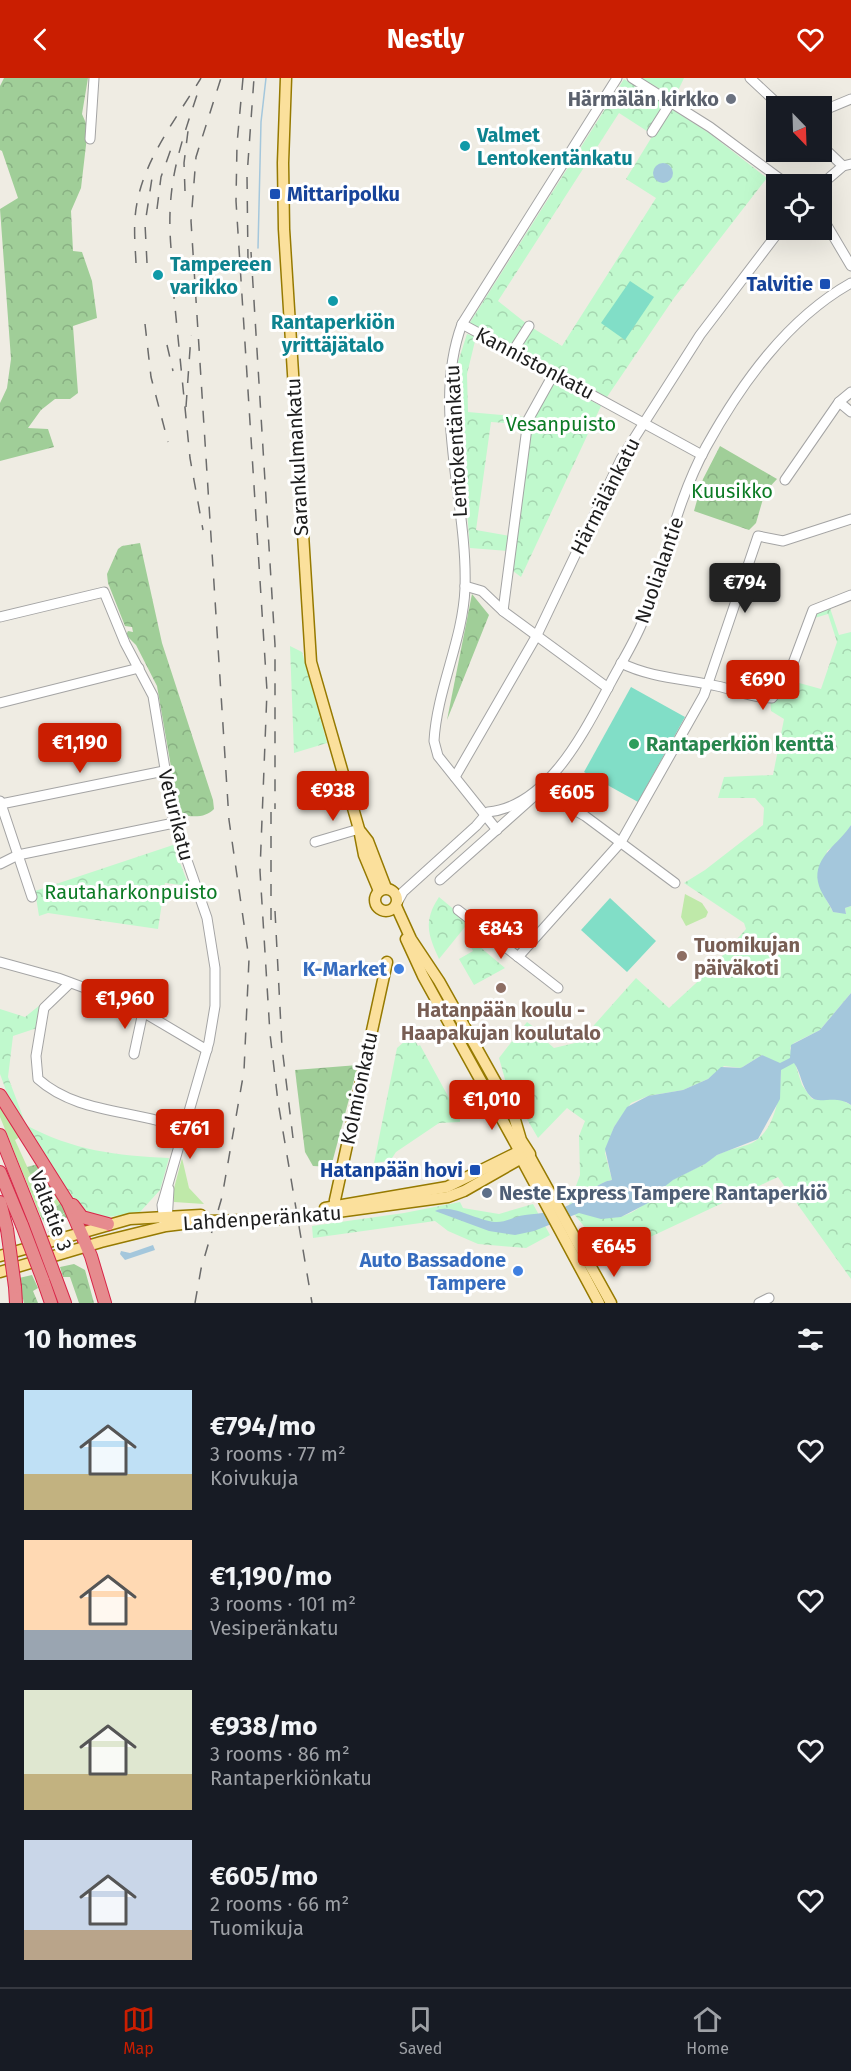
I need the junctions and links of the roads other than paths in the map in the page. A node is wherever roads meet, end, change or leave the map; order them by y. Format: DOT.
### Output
graph roads {
  1 [pos="94,78"];
  2 [pos="286,78"];
  3 [pos="617,78"];
  4 [pos="632,78"];
  5 [pos="750,78"];
  6 [pos="769,96"];
  7 [pos="851,99"];
  8 [pos="671,102"];
  9 [pos="832,107"];
  10 [pos="652,132"];
  11 [pos="90,139"];
  12 [pos="832,154"];
  13 [pos="847,165"];
  14 [pos="774,174"];
  15 [pos="832,176"];
  16 [pos="832,235"];
  17 [pos="772,240"];
  18 [pos="851,266"];
  19 [pos="851,283"];
  20 [pos="462,324"];
  21 [pos="529,326"];
  22 [pos="513,351"];
  23 [pos="553,375"];
  24 [pos="851,392"];
  25 [pos="839,402"];
  26 [pos="851,412"];
  27 [pos="643,423"];
  28 [pos="702,455"];
  29 [pos="785,480"];
  30 [pos="851,519"];
  31 [pos="465,586"];
  32 [pos="851,595"];
  33 [pos="503,611"];
  34 [pos="0,617"];
  35 [pos="537,635"];
  36 [pos="621,663"];
  37 [pos="139,668"];
  38 [pos="708,684"];
  39 [pos="608,688"];
  40 [pos="0,703"];
  41 [pos="164,771"];
  42 [pos="455,777"];
  43 [pos="543,787"];
  44 [pos="1,802"];
  45 [pos="484,815"];
  46 [pos="174,823"];
  47 [pos="505,823"];
  48 [pos="359,829"];
  49 [pos="497,830"];
  50 [pos="315,842"];
  51 [pos="621,842"];
  52 [pos="18,855"];
  53 [pos="0,864"];
  54 [pos="440,880"];
  55 [pos="675,883"];
  56 [pos="32,897"];
  57 [pos="391,898"];
  58 [pos="458,910"];
  59 [pos="519,957"];
  60 [pos="0,962"];
  61 [pos="387,962"];
  62 [pos="70,983"];
  63 [pos="558,988"];
  64 [pos="143,1012"];
  65 [pos="207,1050"];
  66 [pos="134,1054"];
  67 [pos="0,1095"];
  68 [pos="186,1130"];
  69 [pos="0,1135"];
  70 [pos="520,1153"];
  71 [pos="0,1172"];
  72 [pos="60,1190"];
  73 [pos="0,1202"];
  74 [pos="334,1210"];
  75 [pos="166,1219"];
  76 [pos="561,1223"];
  77 [pos="108,1224"];
  78 [pos="80,1233"];
  79 [pos="86,1246"];
  80 [pos="4,1253"];
  81 [pos="0,1272"];
  82 [pos="49,1278"];
  83 [pos="769,1298"];
  84 [pos="16,1303"];
  85 [pos="51,1303"];
  86 [pos="64,1303"];
  87 [pos="105,1303"];
  88 [pos="599,1303"];
  89 [pos="611,1303"];
  90 [pos="759,1303"];
  1 -- 11 [label="street"];
  2 -- 48 [label="main road, Sarankulmankatu"];
  3 -- 20 [label="street, Lentokentänkatu"];
  4 -- 8 [label="street"];
  5 -- 6 [label="street"];
  7 -- 9 [label="street"];
  8 -- 10 [label="street"];
  8 -- 14 [label="street"];
  12 -- 13 [label="street"];
  13 -- 15 [label="street"];
  16 -- 18 [label="street"];
  17 -- 27 [label="street, Härmälänkatu"];
  19 -- 28 [label="street, Nuolialantie"];
  20 -- 22 [label="street, Kannistonkatu"];
  20 -- 31 [label="street, Lentokentänkatu"];
  21 -- 22 [label="street"];
  22 -- 23 [label="street, Kannistonkatu"];
  23 -- 27 [label="street, Kannistonkatu"];
  23 -- 33 [label="street"];
  24 -- 25 [label="street"];
  25 -- 26 [label="street"];
  25 -- 29 [label="street"];
  27 -- 28 [label="street, Kannistonkatu"];
  27 -- 35 [label="street, Härmälänkatu"];
  28 -- 36 [label="street, Nuolialantie"];
  30 -- 38 [label="street"];
  31 -- 33 [label="street"];
  31 -- 42 [label="street, Lentokentänkatu"];
  32 -- 38 [label="street"];
  33 -- 35 [label="street"];
  34 -- 37 [label="street, Veturikatu"];
  35 -- 39 [label="street"];
  35 -- 42 [label="street, Härmälänkatu"];
  36 -- 38 [label="street"];
  36 -- 39 [label="street, Nuolialantie"];
  37 -- 40 [label="street"];
  37 -- 41 [label="street, Veturikatu"];
  38 -- 51 [label="street"];
  39 -- 43 [label="street, Nuolialantie"];
  41 -- 44 [label="street"];
  41 -- 46 [label="street, Veturikatu"];
  42 -- 45 [label="street, Lentokentänkatu"];
  43 -- 45 [label="street, Nuolialantie"];
  43 -- 47 [label="street"];
  43 -- 51 [label="street"];
  44 -- 52 [label="street"];
  45 -- 47 [label="street"];
  45 -- 49 [label="street"];
  45 -- 57 [label="street, Nuolialantie"];
  46 -- 52 [label="street"];
  46 -- 65 [label="street, Veturikatu"];
  47 -- 49 [label="street"];
  48 -- 50 [label="street"];
  48 -- 57 [label="main road, Sarankulmankatu"];
  49 -- 54 [label="street"];
  51 -- 55 [label="street"];
  51 -- 59 [label="street"];
  52 -- 53 [label="street"];
  52 -- 56 [label="street"];
  57 -- 70 [label="main road, Sarankulmankatu"];
  57 -- 70 [label="main road"];
  58 -- 59 [label="street"];
  59 -- 63 [label="street"];
  60 -- 62 [label="street"];
  61 -- 74 [label="main road, Kolmionkatu"];
  62 -- 64 [label="street"];
  62 -- 68 [label="street"];
  64 -- 65 [label="street"];
  64 -- 66 [label="street"];
  65 -- 68 [label="street, Veturikatu"];
  67 -- 72 [label="highway"];
  68 -- 75 [label="street, Veturikatu"];
  69 -- 82 [label="highway, Valtatie 3, bridge"];
  70 -- 74 [label="main road, Lahdenperänkatu"];
  70 -- 76 [label="main road"];
  71 -- 82 [label="highway, Valtatie 3, bridge"];
  72 -- 77 [label="highway"];
  72 -- 78 [label="highway"];
  73 -- 84 [label="highway, bridge"];
  74 -- 75 [label="main road, Lahdenperänkatu"];
  75 -- 77 [label="main road, Lahdenperänkatu"];
  75 -- 79 [label="main road, Lahdenperänkatu"];
  76 -- 88 [label="main road"];
  76 -- 89 [label="main road"];
  77 -- 78 [label="main road, Lahdenperänkatu"];
  78 -- 79 [label="highway"];
  78 -- 80 [label="main road, Lahdenperänkatu"];
  79 -- 81 [label="main road, Lahdenperänkatu"];
  79 -- 87 [label="highway"];
  82 -- 85 [label="highway, Valtatie 3"];
  82 -- 86 [label="highway, Valtatie 3"];
  83 -- 90 [label="street"];
}
